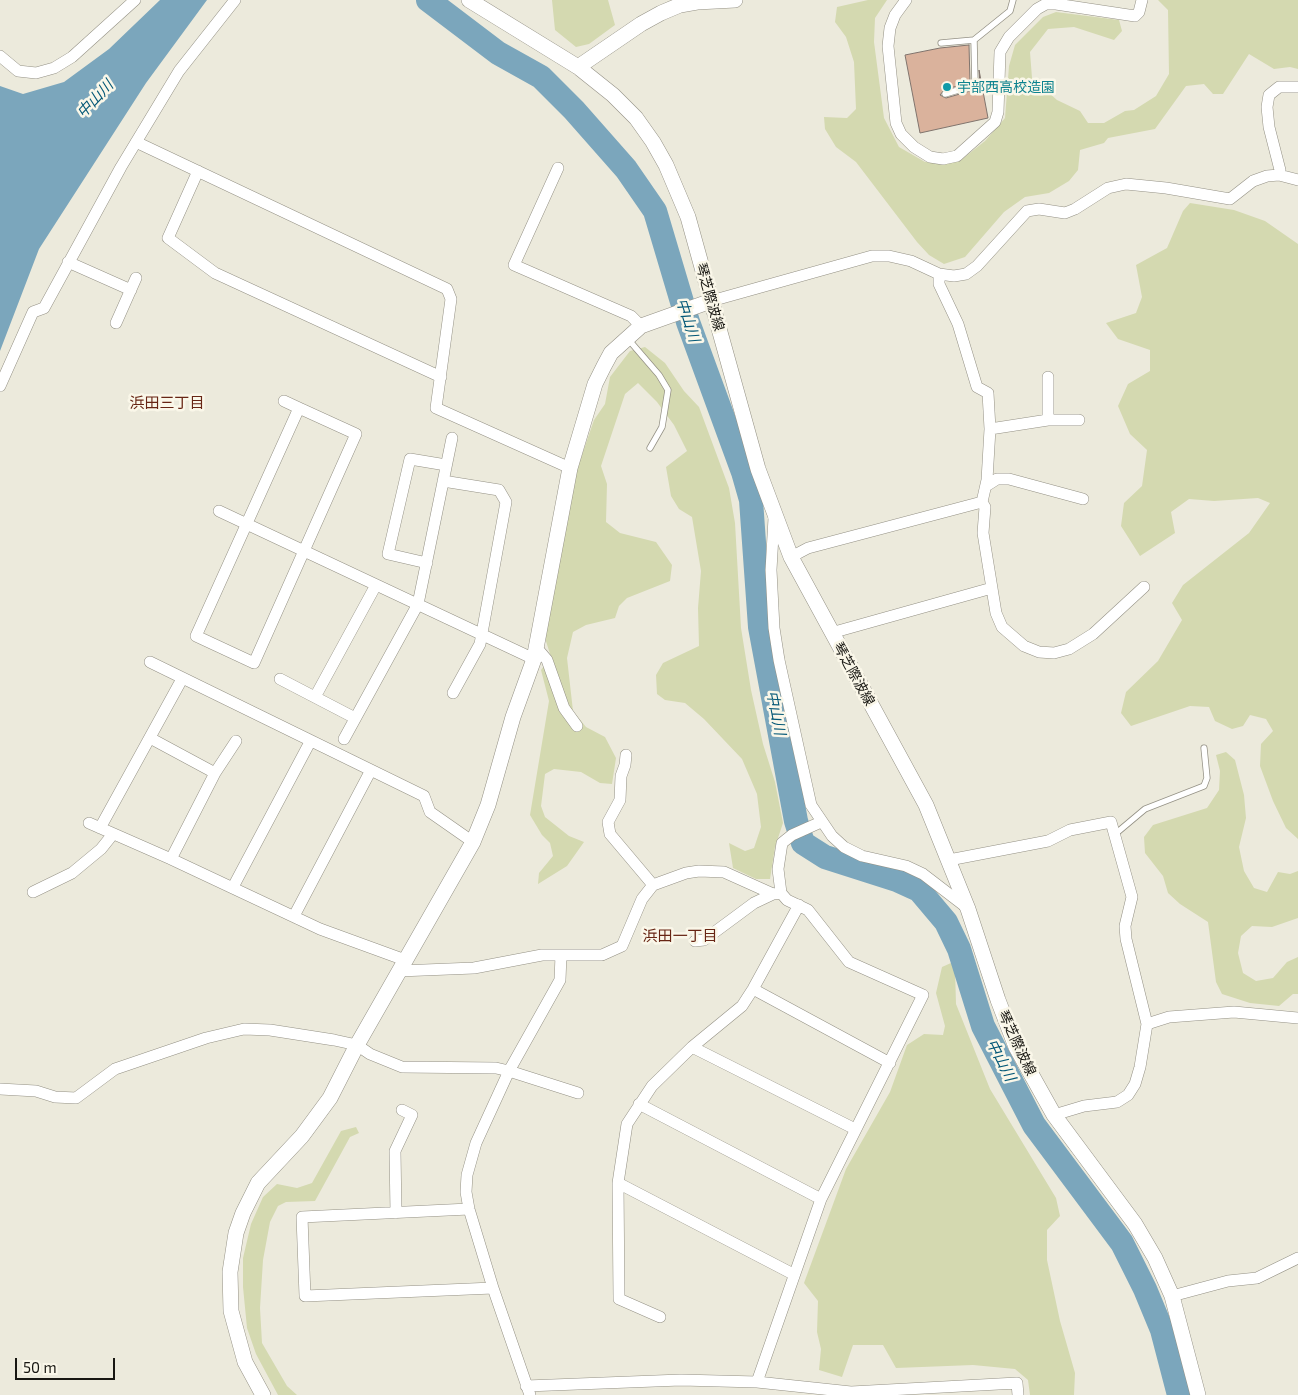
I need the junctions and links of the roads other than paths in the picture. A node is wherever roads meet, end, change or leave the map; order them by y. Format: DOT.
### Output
graph roads {
  1 [pos="135,0"];
  2 [pos="235,0"];
  3 [pos="469,0"];
  4 [pos="735,0"];
  5 [pos="906,0"];
  6 [pos="1013,0"];
  7 [pos="1142,0"];
  8 [pos="974,40"];
  9 [pos="941,43"];
  10 [pos="0,56"];
  11 [pos="578,67"];
  12 [pos="1298,87"];
  13 [pos="945,94"];
  14 [pos="136,142"];
  15 [pos="558,168"];
  16 [pos="198,171"];
  17 [pos="1279,176"];
  18 [pos="1298,180"];
  19 [pos="68,262"];
  20 [pos="940,274"];
  21 [pos="136,278"];
  22 [pos="131,290"];
  23 [pos="712,301"];
  24 [pos="116,323"];
  25 [pos="641,326"];
  26 [pos="627,337"];
  27 [pos="441,377"];
  28 [pos="1048,378"];
  29 [pos="0,386"];
  30 [pos="284,401"];
  31 [pos="299,408"];
  32 [pos="1048,420"];
  33 [pos="1079,420"];
  34 [pos="990,429"];
  35 [pos="452,438"];
  36 [pos="650,448"];
  37 [pos="446,465"];
  38 [pos="570,468"];
  39 [pos="443,481"];
  40 [pos="986,486"];
  41 [pos="1083,499"];
  42 [pos="982,502"];
  43 [pos="219,511"];
  44 [pos="774,515"];
  45 [pos="247,524"];
  46 [pos="305,551"];
  47 [pos="791,557"];
  48 [pos="426,562"];
  49 [pos="376,585"];
  50 [pos="1144,587"];
  51 [pos="992,588"];
  52 [pos="418,604"];
  53 [pos="831,633"];
  54 [pos="480,634"];
  55 [pos="535,653"];
  56 [pos="150,662"];
  57 [pos="182,679"];
  58 [pos="280,680"];
  59 [pos="453,694"];
  60 [pos="316,698"];
  61 [pos="355,718"];
  62 [pos="577,726"];
  63 [pos="150,738"];
  64 [pos="344,739"];
  65 [pos="236,741"];
  66 [pos="310,742"];
  67 [pos="1204,748"];
  68 [pos="626,755"];
  69 [pos="371,770"];
  70 [pos="215,773"];
  71 [pos="821,822"];
  72 [pos="89,823"];
  73 [pos="100,828"];
  74 [pos="113,834"];
  75 [pos="1114,835"];
  76 [pos="473,842"];
  77 [pos="171,859"];
  78 [pos="949,860"];
  79 [pos="653,885"];
  80 [pos="233,887"];
  81 [pos="33,892"];
  82 [pos="777,893"];
  83 [pos="799,905"];
  84 [pos="968,909"];
  85 [pos="294,916"];
  86 [pos="695,941"];
  87 [pos="561,955"];
  88 [pos="402,965"];
  89 [pos="753,989"];
  90 [pos="1298,1018"];
  91 [pos="1147,1024"];
  92 [pos="357,1045"];
  93 [pos="692,1047"];
  94 [pos="890,1063"];
  95 [pos="509,1071"];
  96 [pos="0,1089"];
  97 [pos="578,1092"];
  98 [pos="639,1104"];
  99 [pos="402,1110"];
  100 [pos="1054,1115"];
  101 [pos="854,1129"];
  102 [pos="618,1183"];
  103 [pos="821,1198"];
  104 [pos="469,1210"];
  105 [pos="396,1213"];
  106 [pos="1298,1258"];
  107 [pos="792,1274"];
  108 [pos="493,1288"];
  109 [pos="1172,1296"];
  110 [pos="660,1317"];
  111 [pos="757,1382"];
  112 [pos="976,1390"];
  113 [pos="528,1391"];
  114 [pos="263,1395"];
  115 [pos="1018,1395"];
  116 [pos="1198,1395"];
  1 -- 10 [label="street"];
  2 -- 14 [label="street"];
  3 -- 11 [label="main road, 琴芝際波線"];
  4 -- 11 [label="main road"];
  5 -- 7 [label="street"];
  6 -- 8 [label="lane"];
  8 -- 9 [label="lane"];
  8 -- 13 [label="lane"];
  11 -- 23 [label="main road, 琴芝際波線"];
  12 -- 17 [label="street"];
  14 -- 16 [label="street"];
  14 -- 19 [label="street"];
  15 -- 25 [label="street"];
  16 -- 27 [label="street"];
  16 -- 27 [label="street"];
  17 -- 18 [label="street"];
  17 -- 20 [label="street"];
  19 -- 22 [label="street"];
  19 -- 29 [label="street"];
  20 -- 23 [label="street"];
  20 -- 34 [label="street"];
  21 -- 22 [label="street"];
  22 -- 24 [label="street"];
  23 -- 25 [label="main road"];
  23 -- 44 [label="main road, 琴芝際波線"];
  25 -- 26 [label="main road"];
  26 -- 36 [label="lane"];
  26 -- 38 [label="main road"];
  27 -- 38 [label="street"];
  28 -- 32 [label="street"];
  30 -- 31 [label="street"];
  31 -- 45 [label="street"];
  31 -- 46 [label="street"];
  32 -- 33 [label="street"];
  32 -- 34 [label="street"];
  34 -- 40 [label="street"];
  35 -- 37 [label="street"];
  37 -- 39 [label="street"];
  37 -- 48 [label="street"];
  38 -- 55 [label="main road"];
  39 -- 48 [label="street"];
  39 -- 54 [label="street"];
  40 -- 41 [label="street"];
  40 -- 42 [label="street"];
  42 -- 47 [label="street"];
  42 -- 51 [label="street"];
  43 -- 45 [label="street"];
  44 -- 47 [label="main road, 琴芝際波線"];
  44 -- 71 [label="street"];
  45 -- 46 [label="street"];
  45 -- 46 [label="street"];
  46 -- 49 [label="street"];
  47 -- 53 [label="main road, 琴芝際波線"];
  48 -- 52 [label="street"];
  49 -- 52 [label="street"];
  49 -- 60 [label="street"];
  50 -- 51 [label="street"];
  51 -- 53 [label="street"];
  52 -- 54 [label="street"];
  52 -- 61 [label="street"];
  53 -- 78 [label="main road, 琴芝際波線"];
  54 -- 55 [label="street"];
  54 -- 59 [label="street"];
  55 -- 62 [label="street"];
  55 -- 76 [label="main road"];
  56 -- 57 [label="street"];
  57 -- 63 [label="street"];
  57 -- 66 [label="street"];
  58 -- 60 [label="street"];
  60 -- 61 [label="street"];
  61 -- 64 [label="street"];
  63 -- 70 [label="street"];
  63 -- 73 [label="street"];
  65 -- 70 [label="street"];
  66 -- 69 [label="street"];
  66 -- 80 [label="street"];
  67 -- 75 [label="lane"];
  68 -- 79 [label="street"];
  69 -- 76 [label="street"];
  69 -- 85 [label="street"];
  70 -- 77 [label="street"];
  71 -- 82 [label="street"];
  71 -- 84 [label="street"];
  72 -- 73 [label="street"];
  73 -- 74 [label="street"];
  74 -- 77 [label="street"];
  74 -- 81 [label="street"];
  75 -- 78 [label="street"];
  75 -- 91 [label="street"];
  76 -- 88 [label="main road"];
  77 -- 80 [label="street"];
  78 -- 84 [label="main road, 琴芝際波線"];
  79 -- 82 [label="street"];
  79 -- 87 [label="street"];
  80 -- 85 [label="street"];
  82 -- 83 [label="street"];
  82 -- 86 [label="street"];
  83 -- 89 [label="street"];
  83 -- 94 [label="street"];
  84 -- 100 [label="main road, 琴芝際波線"];
  85 -- 88 [label="street"];
  87 -- 88 [label="street"];
  87 -- 95 [label="street"];
  88 -- 92 [label="main road"];
  89 -- 93 [label="street"];
  89 -- 94 [label="street"];
  90 -- 91 [label="street"];
  91 -- 100 [label="street"];
  92 -- 95 [label="street"];
  92 -- 96 [label="street"];
  92 -- 114 [label="main road"];
  93 -- 98 [label="street"];
  93 -- 101 [label="street"];
  94 -- 101 [label="street"];
  95 -- 97 [label="street"];
  95 -- 104 [label="street"];
  98 -- 102 [label="street"];
  98 -- 103 [label="street"];
  99 -- 105 [label="street"];
  100 -- 109 [label="main road, 琴芝際波線"];
  101 -- 103 [label="street"];
  102 -- 107 [label="street"];
  102 -- 110 [label="street"];
  103 -- 107 [label="street"];
  104 -- 105 [label="street"];
  104 -- 108 [label="street"];
  105 -- 108 [label="street"];
  106 -- 109 [label="street"];
  107 -- 111 [label="street"];
  108 -- 113 [label="street"];
  109 -- 116 [label="main road, 琴芝際波線"];
  111 -- 112 [label="street"];
  111 -- 113 [label="street"];
  112 -- 115 [label="street"];
}
